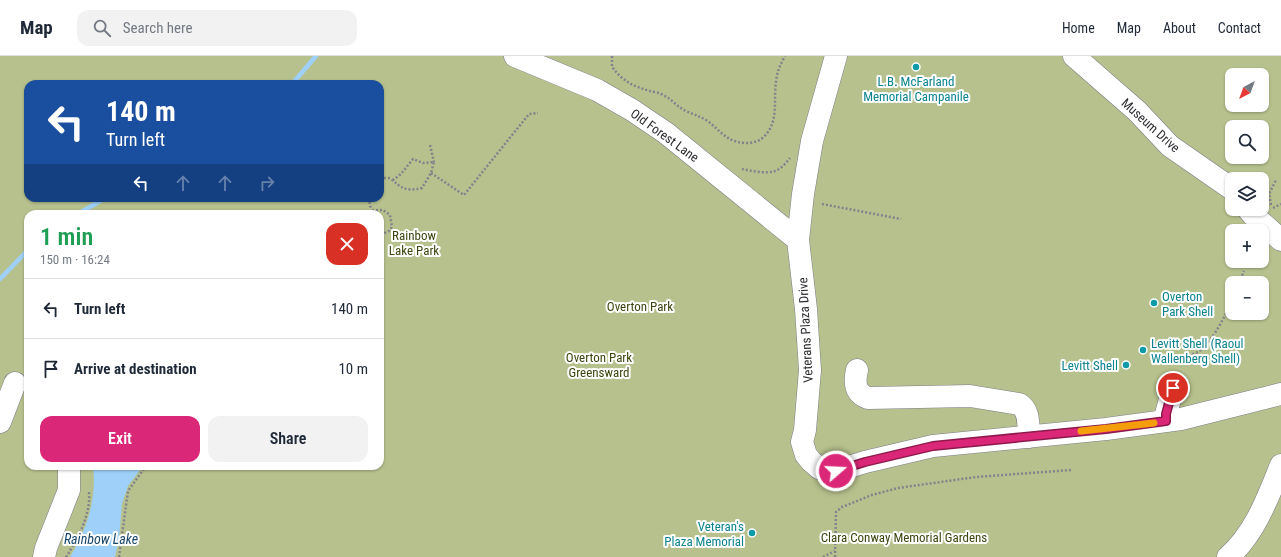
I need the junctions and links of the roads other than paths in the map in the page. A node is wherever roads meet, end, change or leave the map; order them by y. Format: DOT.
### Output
graph roads {
  1 [pos="515,56"];
  2 [pos="836,56"];
  3 [pos="1074,56"];
  4 [pos="1225,184"];
  5 [pos="1254,216"];
  6 [pos="798,240"];
  7 [pos="1281,240"];
  8 [pos="857,370"];
  9 [pos="1173,388"];
  10 [pos="18,391"];
  11 [pos="1281,394"];
  12 [pos="1166,421"];
  13 [pos="0,422"];
  14 [pos="1029,437"];
  15 [pos="1281,465"];
  16 [pos="69,470"];
  17 [pos="44,557"];
  18 [pos="1228,557"];
  1 -- 6 [label="street, Old Forest Lane"];
  2 -- 6 [label="street, Veterans Plaza Drive"];
  3 -- 4 [label="street, Museum Drive"];
  5 -- 7 [label="street"];
  6 -- 14 [label="street, Veterans Plaza Drive"];
  8 -- 14 [label="street"];
  9 -- 12 [label="street"];
  10 -- 13 [label="street"];
  11 -- 12 [label="street, Veterans Plaza Drive"];
  12 -- 14 [label="street, Veterans Plaza Drive"];
  15 -- 18 [label="street"];
  16 -- 17 [label="street"];
}
